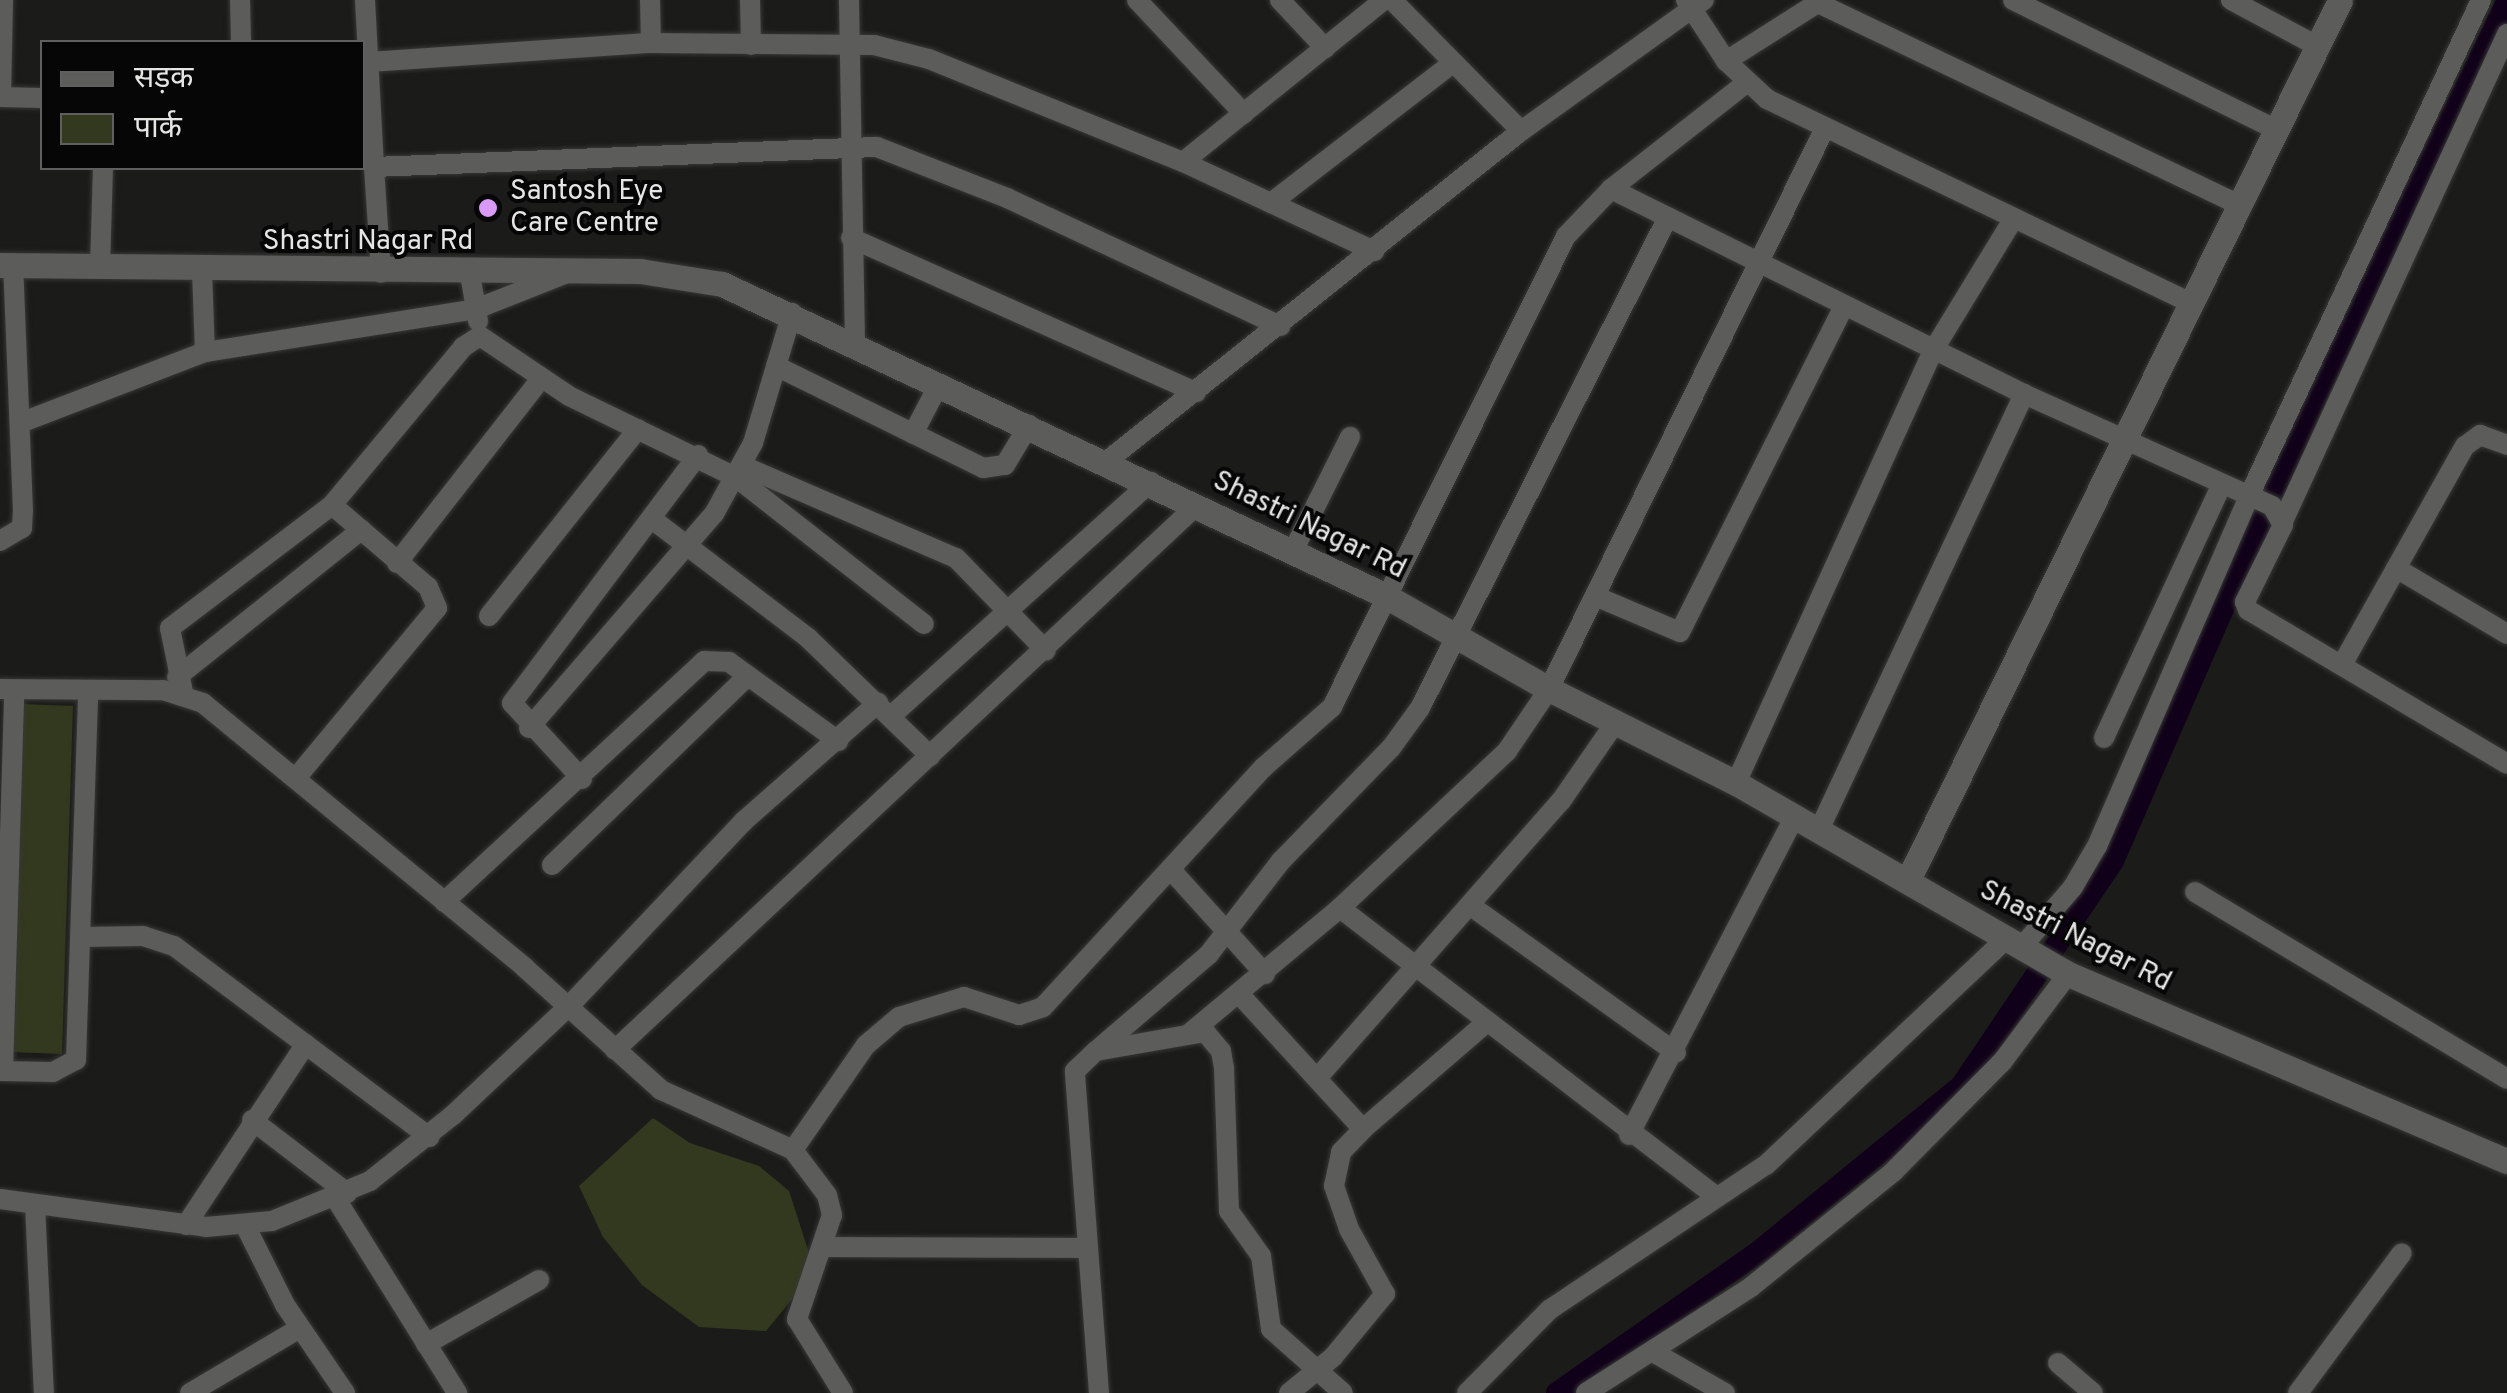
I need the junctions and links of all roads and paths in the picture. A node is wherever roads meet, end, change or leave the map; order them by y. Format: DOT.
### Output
graph roads {
  1 [pos="3,0"];
  2 [pos="240,0"];
  3 [pos="366,0"];
  4 [pos="650,0"];
  5 [pos="750,0"];
  6 [pos="849,0"];
  7 [pos="1138,0"];
  8 [pos="1280,0"];
  9 [pos="1388,0"];
  10 [pos="2013,0"];
  11 [pos="2231,0"];
  12 [pos="2340,0"];
  13 [pos="2480,0"];
  14 [pos="1820,1"];
  15 [pos="1694,3"];
  16 [pos="2507,34"];
  17 [pos="241,40"];
  18 [pos="850,41"];
  19 [pos="651,44"];
  20 [pos="751,45"];
  21 [pos="2317,46"];
  22 [pos="1325,48"];
  23 [pos="1726,61"];
  24 [pos="368,62"];
  25 [pos="1453,63"];
  26 [pos="1745,84"];
  27 [pos="1,97"];
  28 [pos="40,98"];
  29 [pos="366,114"];
  30 [pos="1244,114"];
  31 [pos="2275,129"];
  32 [pos="1824,130"];
  33 [pos="1521,132"];
  34 [pos="848,145"];
  35 [pos="1183,162"];
  36 [pos="374,167"];
  37 [pos="103,170"];
  38 [pos="1612,189"];
  39 [pos="1270,203"];
  40 [pos="2240,205"];
  41 [pos="1668,217"];
  42 [pos="2014,218"];
  43 [pos="851,238"];
  44 [pos="1374,252"];
  45 [pos="1760,262"];
  46 [pos="6,265"];
  47 [pos="100,268"];
  48 [pos="202,271"];
  49 [pos="570,272"];
  50 [pos="381,273"];
  51 [pos="470,274"];
  52 [pos="2189,302"];
  53 [pos="1844,306"];
  54 [pos="476,309"];
  55 [pos="792,313"];
  56 [pos="1280,326"];
  57 [pos="480,336"];
  58 [pos="855,344"];
  59 [pos="1934,349"];
  60 [pos="205,352"];
  61 [pos="776,366"];
  62 [pos="540,380"];
  63 [pos="939,384"];
  64 [pos="1196,392"];
  65 [pos="2024,394"];
  66 [pos="20,423"];
  67 [pos="1029,425"];
  68 [pos="638,429"];
  69 [pos="914,434"];
  70 [pos="1350,437"];
  71 [pos="2120,440"];
  72 [pos="2507,445"];
  73 [pos="698,455"];
  74 [pos="1107,462"];
  75 [pos="740,472"];
  76 [pos="2222,484"];
  77 [pos="1176,494"];
  78 [pos="332,505"];
  79 [pos="2266,506"];
  80 [pos="652,519"];
  81 [pos="361,530"];
  82 [pos="0,541"];
  83 [pos="690,548"];
  84 [pos="1292,553"];
  85 [pos="398,563"];
  86 [pos="2396,568"];
  87 [pos="1384,594"];
  88 [pos="1595,596"];
  89 [pos="489,616"];
  90 [pos="924,624"];
  91 [pos="1030,632"];
  92 [pos="1458,633"];
  93 [pos="2507,634"];
  94 [pos="2343,663"];
  95 [pos="748,676"];
  96 [pos="180,684"];
  97 [pos="7,689"];
  98 [pos="1549,689"];
  99 [pos="88,691"];
  100 [pos="885,710"];
  101 [pos="1615,722"];
  102 [pos="529,728"];
  103 [pos="2104,738"];
  104 [pos="838,741"];
  105 [pos="930,756"];
  106 [pos="2507,764"];
  107 [pos="296,778"];
  108 [pos="582,779"];
  109 [pos="1736,783"];
  110 [pos="1794,818"];
  111 [pos="1819,830"];
  112 [pos="552,865"];
  113 [pos="1172,871"];
  114 [pos="1908,880"];
  115 [pos="2195,892"];
  116 [pos="444,902"];
  117 [pos="1471,906"];
  118 [pos="1340,908"];
  119 [pos="1229,931"];
  120 [pos="81,937"];
  121 [pos="2037,958"];
  122 [pos="1414,969"];
  123 [pos="1266,974"];
  124 [pos="1241,996"];
  125 [pos="569,1006"];
  126 [pos="1486,1023"];
  127 [pos="1190,1033"];
  128 [pos="306,1044"];
  129 [pos="615,1050"];
  130 [pos="1096,1051"];
  131 [pos="1676,1053"];
  132 [pos="2,1071"];
  133 [pos="1319,1076"];
  134 [pos="2507,1080"];
  135 [pos="252,1120"];
  136 [pos="1363,1129"];
  137 [pos="1630,1135"];
  138 [pos="428,1137"];
  139 [pos="793,1150"];
  140 [pos="2507,1161"];
  141 [pos="341,1196"];
  142 [pos="1716,1196"];
  143 [pos="0,1200"];
  144 [pos="35,1205"];
  145 [pos="245,1225"];
  146 [pos="186,1226"];
  147 [pos="824,1247"];
  148 [pos="1086,1248"];
  149 [pos="2402,1253"];
  150 [pos="539,1280"];
  151 [pos="300,1328"];
  152 [pos="426,1344"];
  153 [pos="1654,1352"];
  154 [pos="2058,1364"];
  155 [pos="1314,1368"];
  156 [pos="44,1393"];
  157 [pos="190,1393"];
  158 [pos="345,1393"];
  159 [pos="456,1393"];
  160 [pos="843,1393"];
  161 [pos="1099,1393"];
  162 [pos="1289,1393"];
  163 [pos="1343,1393"];
  164 [pos="1468,1393"];
  165 [pos="1586,1393"];
  166 [pos="1725,1393"];
  167 [pos="2093,1393"];
  168 [pos="2298,1393"];
  1 -- 27 [label="street"];
  2 -- 17 [label="street"];
  3 -- 24 [label="street"];
  4 -- 19 [label="street"];
  5 -- 20 [label="street"];
  6 -- 18 [label="street"];
  7 -- 30 [label="street"];
  8 -- 22 [label="street"];
  9 -- 22 [label="street"];
  9 -- 25 [label="street"];
  10 -- 31 [label="street"];
  11 -- 21 [label="street"];
  12 -- 21 [label="street"];
  13 -- 79 [label="street"];
  14 -- 23 [label="street"];
  14 -- 40 [label="street"];
  15 -- 23 [label="street"];
  15 -- 33 [label="street"];
  16 -- 79 [label="street"];
  18 -- 20 [label="street"];
  18 -- 34 [label="street"];
  18 -- 35 [label="street"];
  19 -- 20 [label="street"];
  19 -- 24 [label="street"];
  21 -- 31 [label="street"];
  22 -- 30 [label="street"];
  23 -- 26 [label="street"];
  24 -- 29 [label="street"];
  25 -- 33 [label="street"];
  25 -- 39 [label="street"];
  26 -- 32 [label="street"];
  26 -- 38 [label="street"];
  27 -- 28 [label="street"];
  29 -- 36 [label="street"];
  30 -- 35 [label="street"];
  31 -- 40 [label="street"];
  32 -- 42 [label="street"];
  32 -- 45 [label="street"];
  33 -- 44 [label="street"];
  34 -- 36 [label="street"];
  34 -- 43 [label="street"];
  34 -- 56 [label="street"];
  35 -- 39 [label="street"];
  36 -- 50 [label="street"];
  37 -- 47 [label="street"];
  38 -- 41 [label="street"];
  38 -- 87 [label="street"];
  39 -- 44 [label="street"];
  40 -- 52 [label="street"];
  41 -- 45 [label="street"];
  41 -- 92 [label="street"];
  42 -- 52 [label="street"];
  42 -- 59 [label="street"];
  43 -- 58 [label="street"];
  43 -- 64 [label="street"];
  44 -- 56 [label="street"];
  45 -- 53 [label="street"];
  45 -- 88 [label="street"];
  46 -- 47 [label="street, Shastri Nagar Rd"];
  46 -- 66 [label="street"];
  47 -- 48 [label="street, Shastri Nagar Rd"];
  48 -- 50 [label="street, Shastri Nagar Rd"];
  48 -- 60 [label="street"];
  49 -- 51 [label="street, Shastri Nagar Rd"];
  49 -- 54 [label="street"];
  49 -- 55 [label="street, Shastri Nagar Rd"];
  50 -- 51 [label="street, Shastri Nagar Rd"];
  51 -- 54 [label="street"];
  52 -- 71 [label="street"];
  53 -- 59 [label="street"];
  53 -- 88 [label="street"];
  54 -- 57 [label="street"];
  54 -- 60 [label="street"];
  55 -- 58 [label="street, Shastri Nagar Rd"];
  55 -- 61 [label="street"];
  56 -- 64 [label="street"];
  57 -- 62 [label="street"];
  57 -- 78 [label="street"];
  58 -- 63 [label="street, Shastri Nagar Rd"];
  59 -- 65 [label="street"];
  59 -- 109 [label="street"];
  60 -- 66 [label="street"];
  61 -- 69 [label="street"];
  61 -- 75 [label="street"];
  62 -- 68 [label="street"];
  62 -- 85 [label="street"];
  63 -- 67 [label="street, Shastri Nagar Rd"];
  63 -- 69 [label="street"];
  64 -- 74 [label="street"];
  65 -- 71 [label="street"];
  65 -- 111 [label="street"];
  66 -- 82 [label="street"];
  67 -- 69 [label="street"];
  67 -- 74 [label="street, Shastri Nagar Rd"];
  68 -- 73 [label="street"];
  68 -- 89 [label="street"];
  70 -- 84 [label="street"];
  71 -- 76 [label="street"];
  71 -- 114 [label="street"];
  72 -- 86 [label="street"];
  73 -- 75 [label="street"];
  73 -- 80 [label="street"];
  74 -- 77 [label="street, Shastri Nagar Rd"];
  75 -- 83 [label="street"];
  75 -- 90 [label="street"];
  75 -- 91 [label="street"];
  76 -- 79 [label="street"];
  76 -- 103 [label="street"];
  77 -- 84 [label="street, Shastri Nagar Rd"];
  77 -- 91 [label="street"];
  77 -- 91 [label="street"];
  78 -- 81 [label="street"];
  78 -- 96 [label="street"];
  79 -- 94 [label="street"];
  79 -- 121 [label="street"];
  80 -- 83 [label="street"];
  80 -- 102 [label="street"];
  81 -- 85 [label="street"];
  81 -- 96 [label="street"];
  83 -- 100 [label="street"];
  83 -- 102 [label="street"];
  84 -- 87 [label="street, Shastri Nagar Rd"];
  85 -- 107 [label="street"];
  86 -- 93 [label="street"];
  86 -- 94 [label="street"];
  87 -- 92 [label="street, Shastri Nagar Rd"];
  87 -- 113 [label="street"];
  88 -- 98 [label="street"];
  91 -- 100 [label="street"];
  91 -- 105 [label="street"];
  92 -- 98 [label="street, Shastri Nagar Rd"];
  92 -- 119 [label="street"];
  94 -- 106 [label="street"];
  95 -- 104 [label="street"];
  95 -- 108 [label="street"];
  95 -- 112 [label="street"];
  96 -- 99 [label="street"];
  96 -- 107 [label="street"];
  97 -- 99 [label="street"];
  97 -- 132 [label="street"];
  98 -- 101 [label="street, Shastri Nagar Rd"];
  98 -- 118 [label="street"];
  99 -- 120 [label="street"];
  100 -- 104 [label="street"];
  100 -- 105 [label="street"];
  101 -- 109 [label="street, Shastri Nagar Rd"];
  101 -- 117 [label="street"];
  102 -- 108 [label="street"];
  104 -- 125 [label="street"];
  105 -- 129 [label="street"];
  107 -- 116 [label="street"];
  108 -- 116 [label="street"];
  109 -- 110 [label="street, Shastri Nagar Rd"];
  110 -- 111 [label="street, Shastri Nagar Rd"];
  110 -- 131 [label="street"];
  111 -- 114 [label="street, Shastri Nagar Rd"];
  113 -- 119 [label="street"];
  113 -- 139 [label="street"];
  114 -- 121 [label="street, Shastri Nagar Rd"];
  115 -- 134 [label="street"];
  116 -- 125 [label="street"];
  117 -- 122 [label="street"];
  117 -- 131 [label="street"];
  118 -- 122 [label="street"];
  118 -- 123 [label="street"];
  119 -- 123 [label="street"];
  119 -- 130 [label="street"];
  120 -- 128 [label="street"];
  120 -- 132 [label="street"];
  121 -- 140 [label="street, Shastri Nagar Rd"];
  121 -- 142 [label="street"];
  121 -- 153 [label="street"];
  122 -- 126 [label="street"];
  122 -- 133 [label="street"];
  123 -- 124 [label="street"];
  124 -- 127 [label="street"];
  124 -- 133 [label="street"];
  125 -- 129 [label="street"];
  125 -- 138 [label="street"];
  126 -- 136 [label="street"];
  126 -- 137 [label="street"];
  127 -- 130 [label="street"];
  127 -- 155 [label="street"];
  128 -- 135 [label="street"];
  128 -- 138 [label="street"];
  129 -- 139 [label="street"];
  130 -- 148 [label="street"];
  131 -- 137 [label="street"];
  133 -- 136 [label="street"];
  135 -- 141 [label="street"];
  135 -- 146 [label="street"];
  136 -- 155 [label="street"];
  137 -- 142 [label="street"];
  138 -- 141 [label="street"];
  139 -- 147 [label="street"];
  141 -- 145 [label="street"];
  141 -- 152 [label="street"];
  142 -- 164 [label="street"];
  143 -- 144 [label="street"];
  144 -- 146 [label="street"];
  144 -- 156 [label="street"];
  145 -- 146 [label="street"];
  145 -- 151 [label="street"];
  147 -- 148 [label="street"];
  147 -- 160 [label="street"];
  148 -- 161 [label="street"];
  149 -- 168 [label="street"];
  150 -- 152 [label="street"];
  151 -- 157 [label="street"];
  151 -- 158 [label="street"];
  152 -- 159 [label="street"];
  153 -- 165 [label="street"];
  153 -- 166 [label="street"];
  154 -- 167 [label="street"];
  155 -- 162 [label="street"];
  155 -- 163 [label="street"];
}
